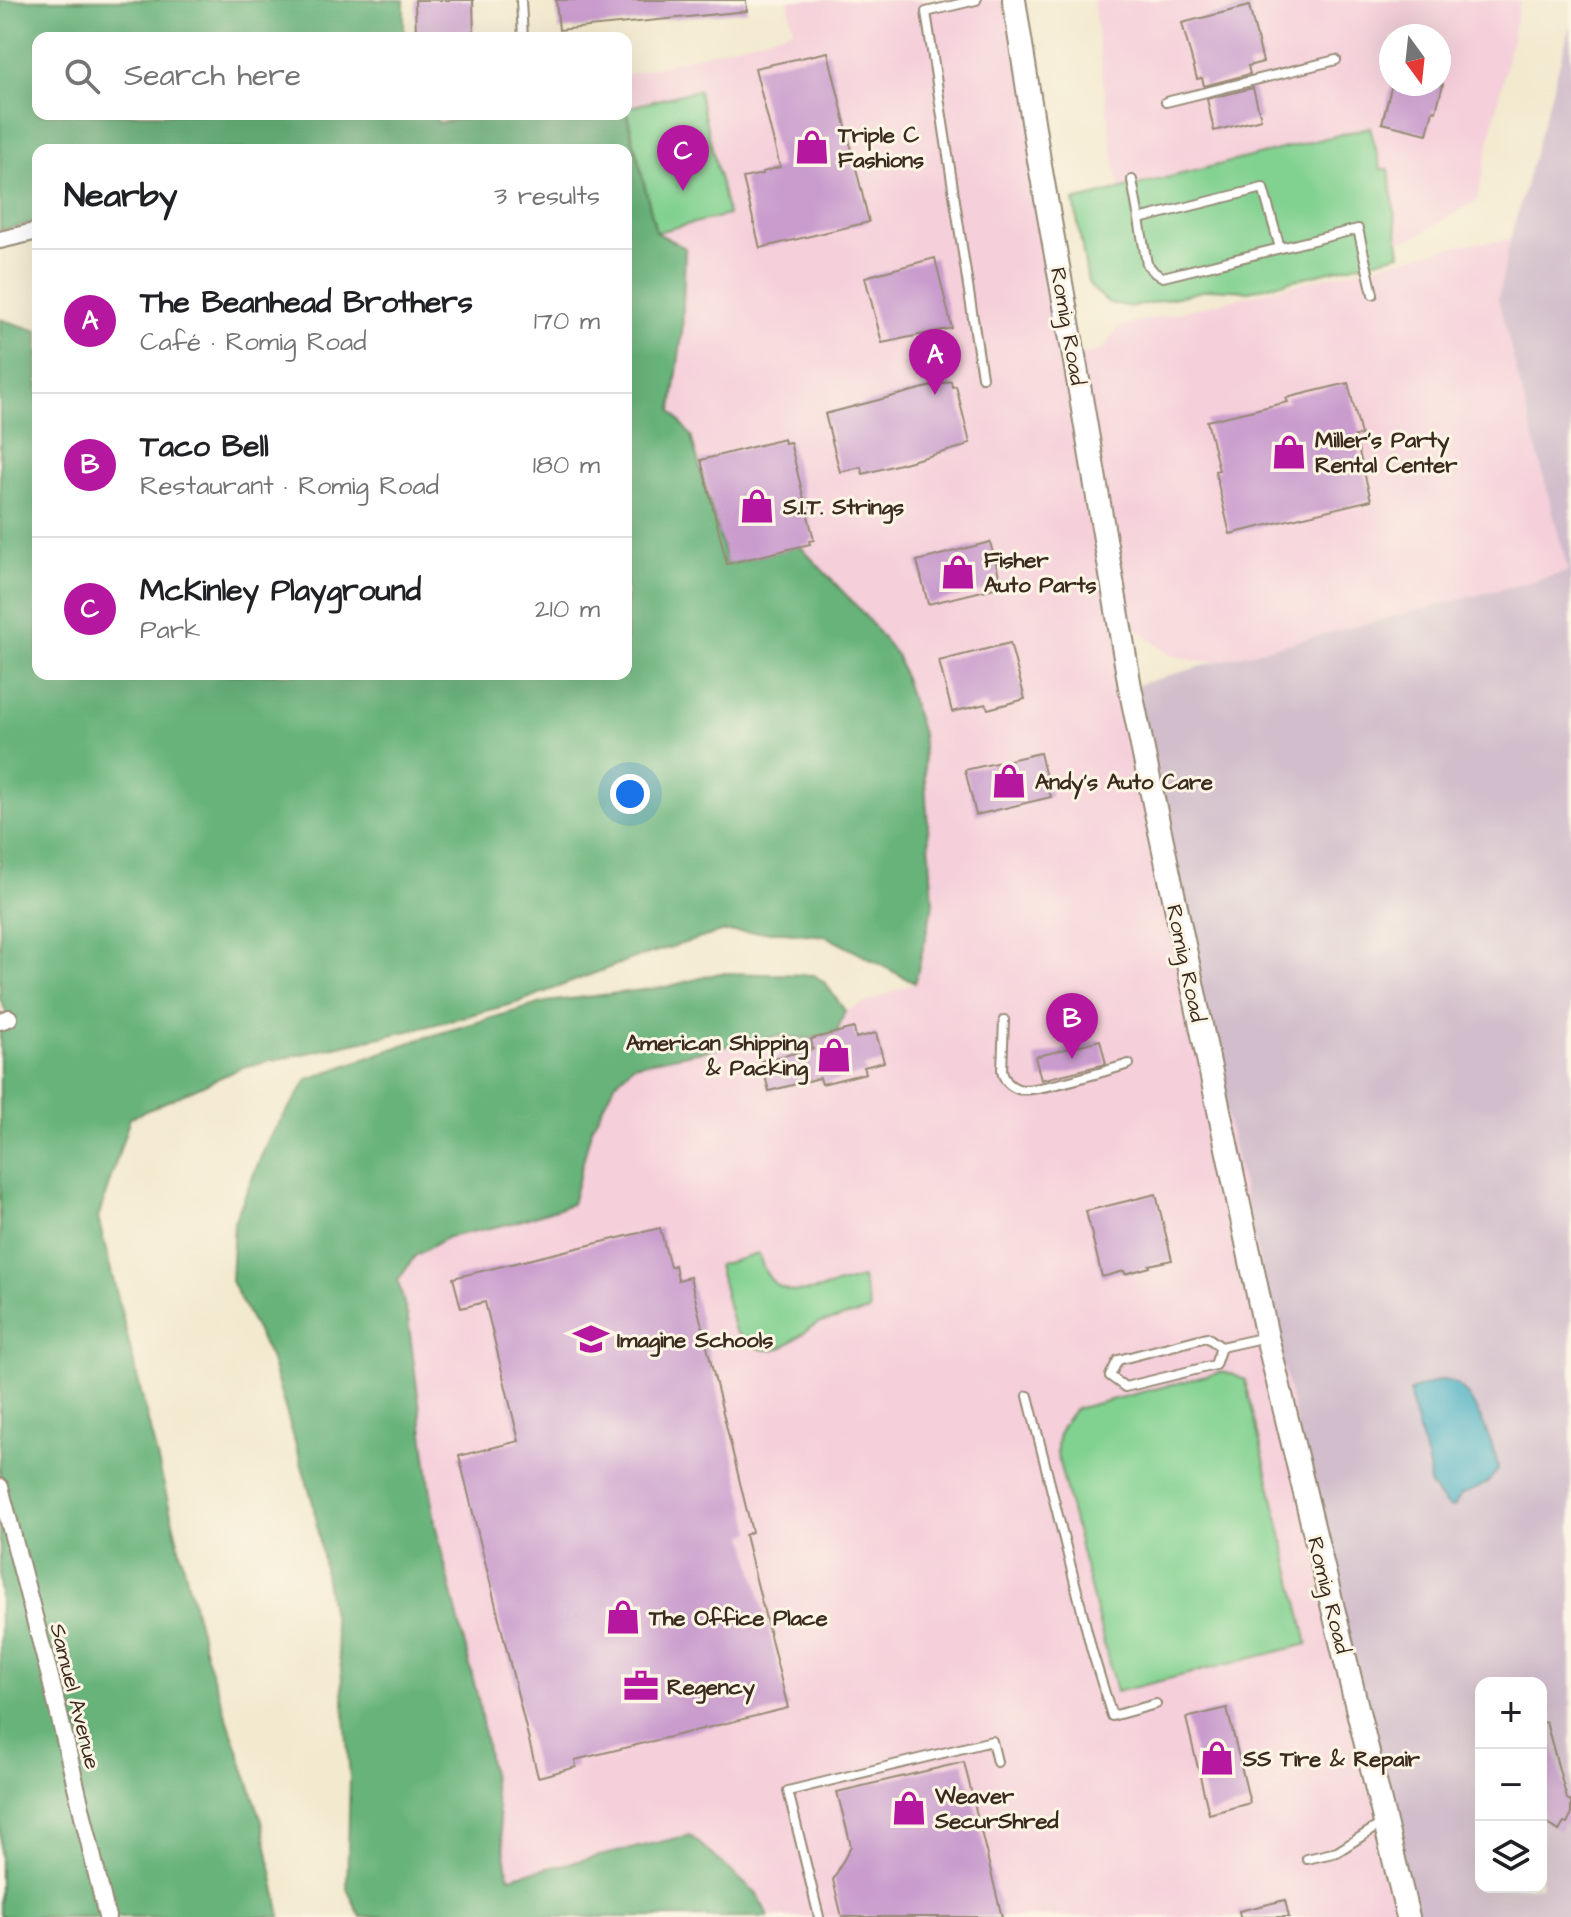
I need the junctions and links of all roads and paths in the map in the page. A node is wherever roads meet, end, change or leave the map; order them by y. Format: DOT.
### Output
graph roads {
  1 [pos="521,0"];
  2 [pos="976,0"];
  3 [pos="1014,0"];
  4 [pos="523,32"];
  5 [pos="1336,60"];
  6 [pos="1166,102"];
  7 [pos="1132,180"];
  8 [pos="1139,219"];
  9 [pos="32,232"];
  10 [pos="0,240"];
  11 [pos="1280,248"];
  12 [pos="1373,294"];
  13 [pos="982,377"];
  14 [pos="1004,1020"];
  15 [pos="1129,1064"];
  16 [pos="1267,1337"];
  17 [pos="1221,1347"];
  18 [pos="1028,1396"];
  19 [pos="0,1487"];
  20 [pos="1156,1704"];
  21 [pos="997,1762"];
  22 [pos="1385,1821"];
  23 [pos="1307,1859"];
  24 [pos="107,1917"];
  25 [pos="819,1917"];
  26 [pos="1408,1917"];
  1 -- 4 [label="lane"];
  2 -- 13 [label="lane"];
  3 -- 16 [label="street, Romig Road"];
  5 -- 6 [label="lane"];
  7 -- 8 [label="lane"];
  8 -- 11 [label="lane"];
  8 -- 11 [label="lane"];
  9 -- 10 [label="street"];
  11 -- 12 [label="lane"];
  14 -- 15 [label="lane"];
  16 -- 17 [label="lane"];
  16 -- 22 [label="street, Romig Road"];
  17 -- 17 [label="lane"];
  18 -- 20 [label="lane"];
  19 -- 24 [label="street, Samuel Avenue"];
  21 -- 25 [label="lane"];
  22 -- 23 [label="lane"];
  22 -- 26 [label="street, Romig Road"];
}
